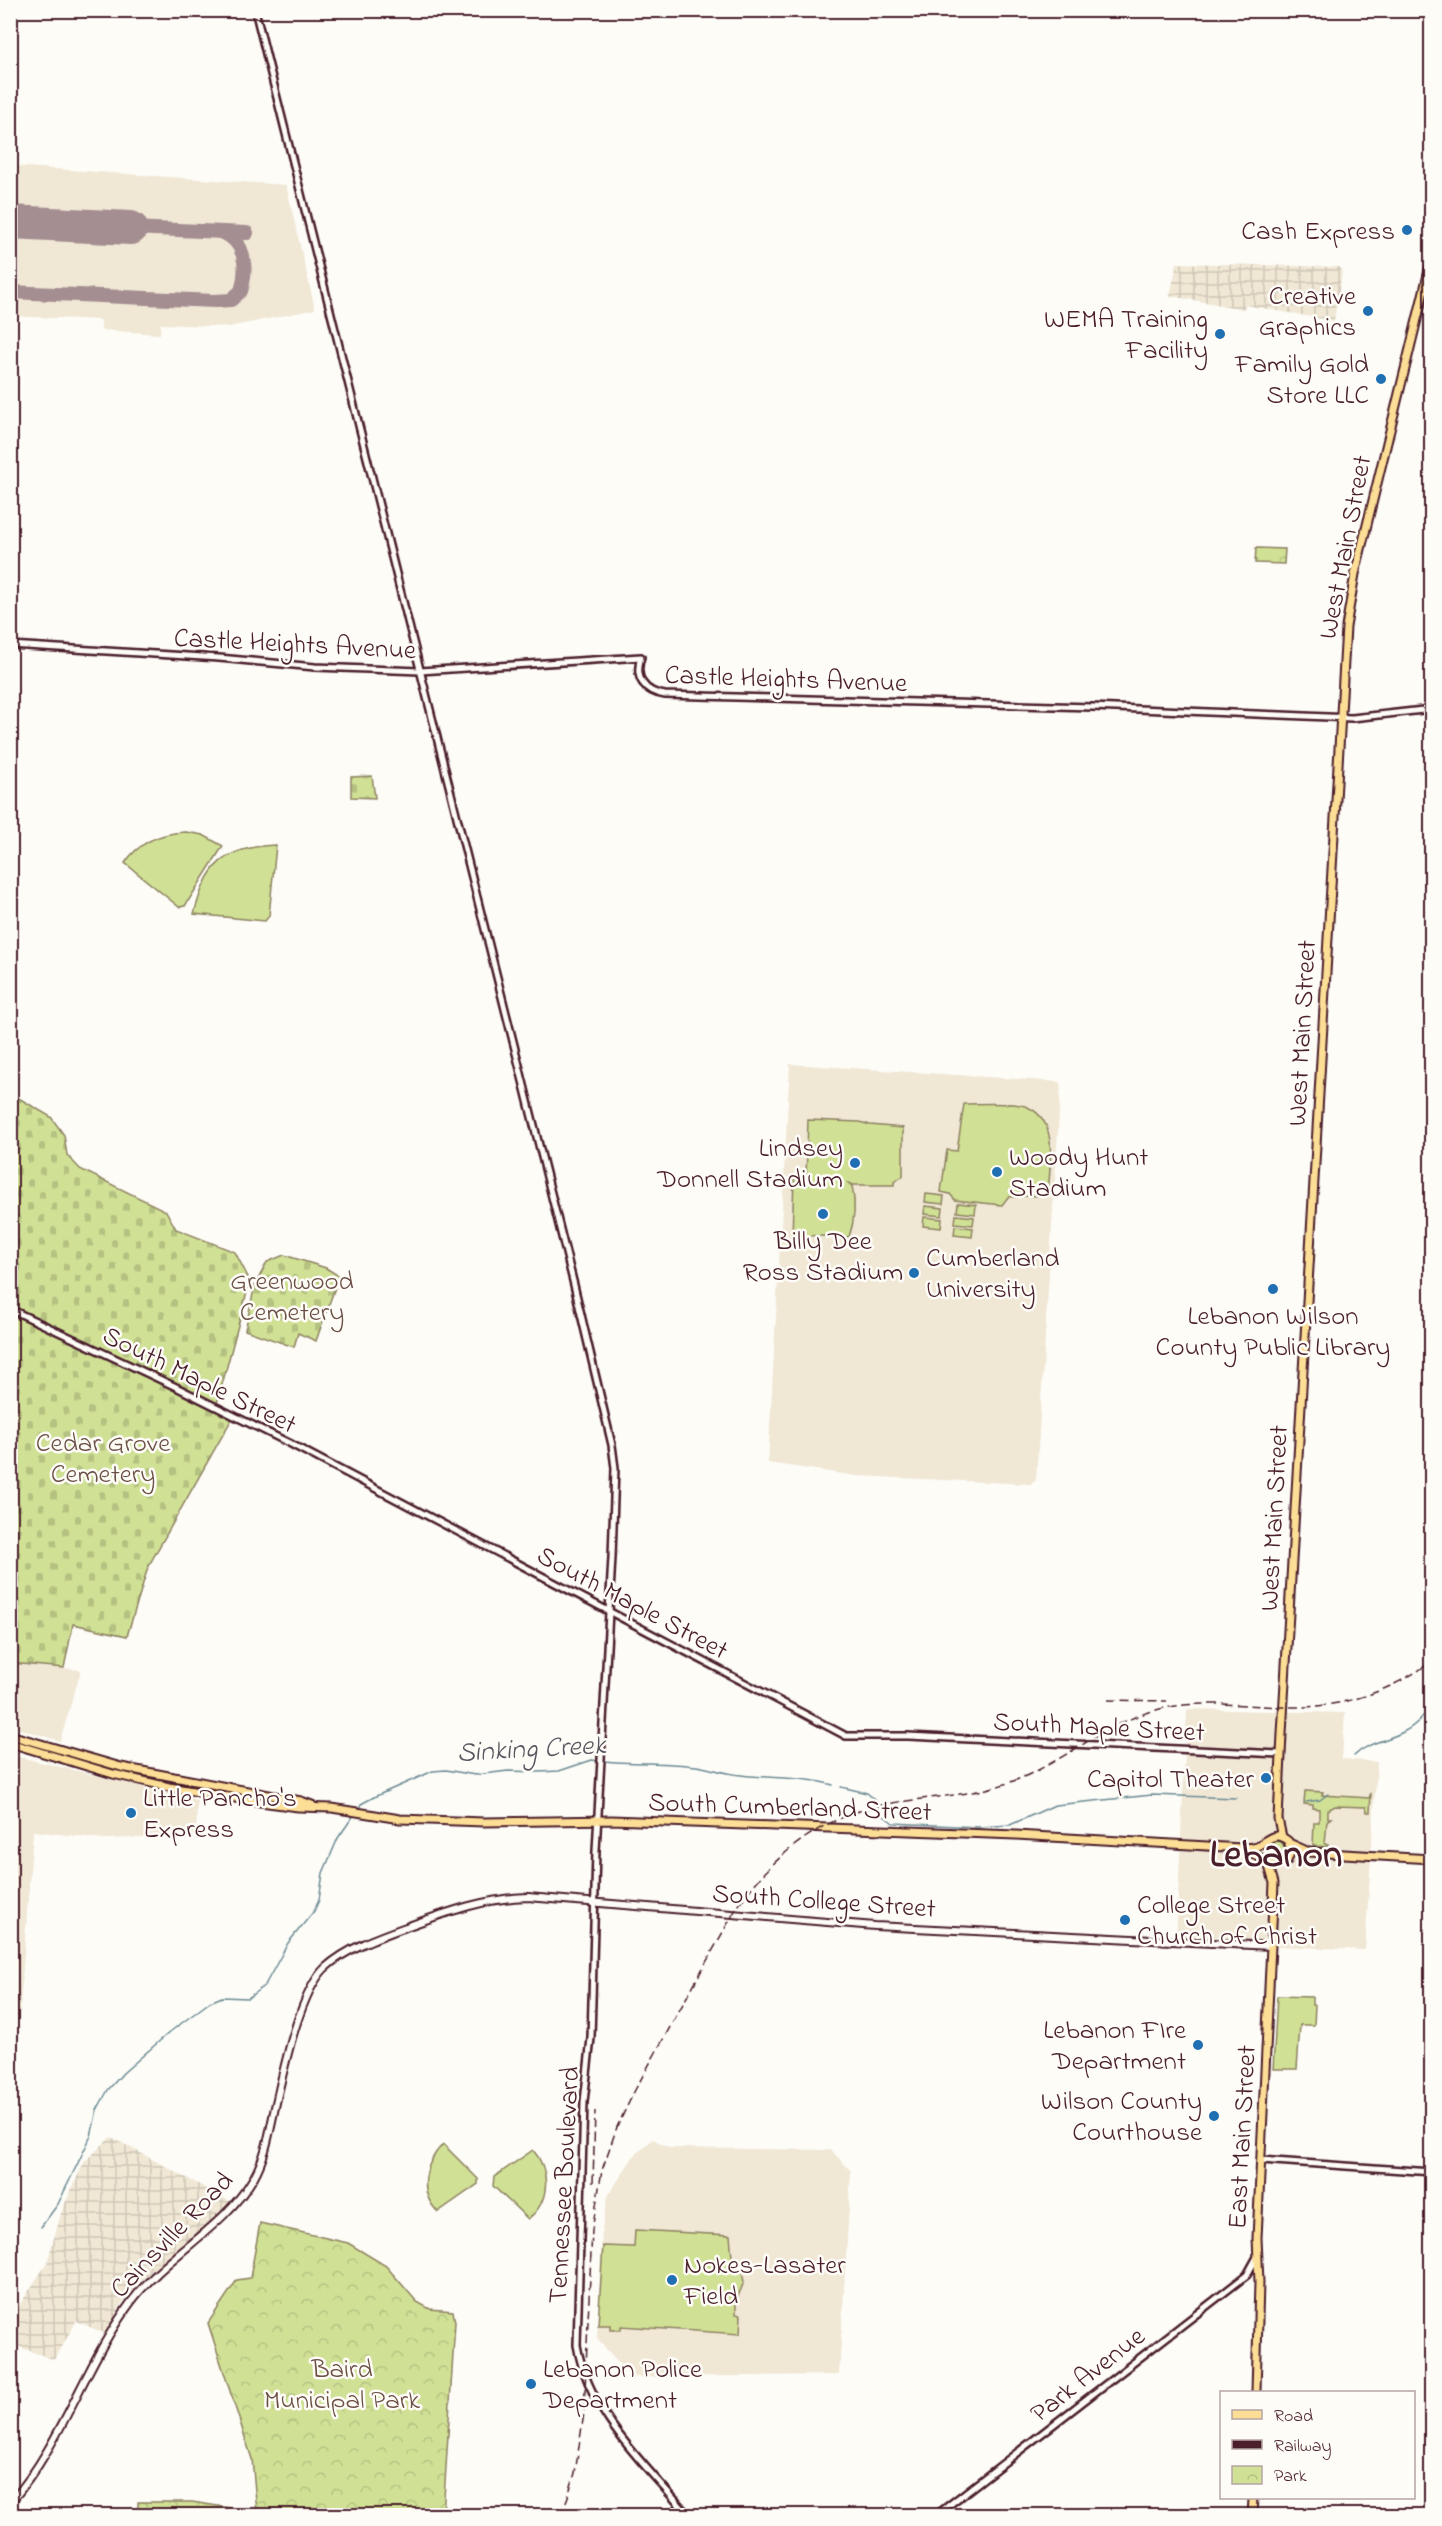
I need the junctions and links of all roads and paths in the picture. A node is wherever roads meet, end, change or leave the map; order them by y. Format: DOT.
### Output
graph roads {
  1 [pos="255,10"];
  2 [pos="1431,258"];
  3 [pos="10,645"];
  4 [pos="420,671"];
  5 [pos="1431,709"];
  6 [pos="1339,717"];
  7 [pos="10,1309"];
  8 [pos="609,1611"];
  9 [pos="10,1735"];
  10 [pos="10,1743"];
  11 [pos="1281,1754"];
  12 [pos="314,1806"];
  13 [pos="598,1820"];
  14 [pos="1278,1820"];
  15 [pos="1282,1836"];
  16 [pos="1267,1839"];
  17 [pos="1289,1844"];
  18 [pos="1242,1848"];
  19 [pos="1309,1852"];
  20 [pos="1431,1859"];
  21 [pos="1266,1861"];
  22 [pos="1286,1861"];
  23 [pos="1274,1883"];
  24 [pos="595,1904"];
  25 [pos="379,1937"];
  26 [pos="1271,1946"];
  27 [pos="1261,2160"];
  28 [pos="1431,2172"];
  29 [pos="1257,2257"];
  30 [pos="1256,2391"];
  31 [pos="1253,2499"];
  32 [pos="10,2503"];
  33 [pos="689,2516"];
  34 [pos="935,2516"];
  35 [pos="1252,2516"];
  1 -- 4 [label="street, Tennessee Boulevard"];
  2 -- 6 [label="main road, West Main Street"];
  3 -- 4 [label="street, Castle Heights Avenue"];
  4 -- 6 [label="street, Castle Heights Avenue"];
  4 -- 8 [label="street, Tennessee Boulevard"];
  5 -- 6 [label="street"];
  6 -- 11 [label="main road, West Main Street"];
  7 -- 8 [label="street, South Maple Street"];
  8 -- 11 [label="street, South Maple Street"];
  8 -- 13 [label="street, Tennessee Boulevard"];
  9 -- 12 [label="main road, South Cumberland Street"];
  10 -- 12 [label="main road, South Cumberland Street"];
  11 -- 14 [label="main road, West Main Street"];
  12 -- 13 [label="main road, South Cumberland Street"];
  13 -- 18 [label="main road, South Cumberland Street"];
  13 -- 24 [label="street, Tennessee Boulevard"];
  14 -- 15 [label="main road, West Main Street"];
  14 -- 16 [label="main road, West Main Street"];
  15 -- 16 [label="main road"];
  15 -- 17 [label="main road"];
  16 -- 18 [label="main road, South Cumberland Street"];
  16 -- 21 [label="main road"];
  17 -- 19 [label="main road"];
  17 -- 22 [label="main road"];
  18 -- 21 [label="main road"];
  19 -- 20 [label="main road"];
  19 -- 22 [label="main road"];
  21 -- 22 [label="main road"];
  21 -- 23 [label="main road, East Main Street"];
  22 -- 23 [label="main road, East Main Street"];
  23 -- 26 [label="main road, East Main Street"];
  24 -- 25 [label="main road, South College Street"];
  24 -- 26 [label="main road, South College Street"];
  24 -- 33 [label="street, Tennessee Boulevard"];
  25 -- 32 [label="main road, Cainsville Road"];
  26 -- 27 [label="main road, East Main Street"];
  27 -- 28 [label="street"];
  27 -- 29 [label="main road, East Main Street"];
  29 -- 30 [label="main road, East Main Street"];
  29 -- 34 [label="street, Park Avenue"];
  31 -- 35 [label="main road"];
}
